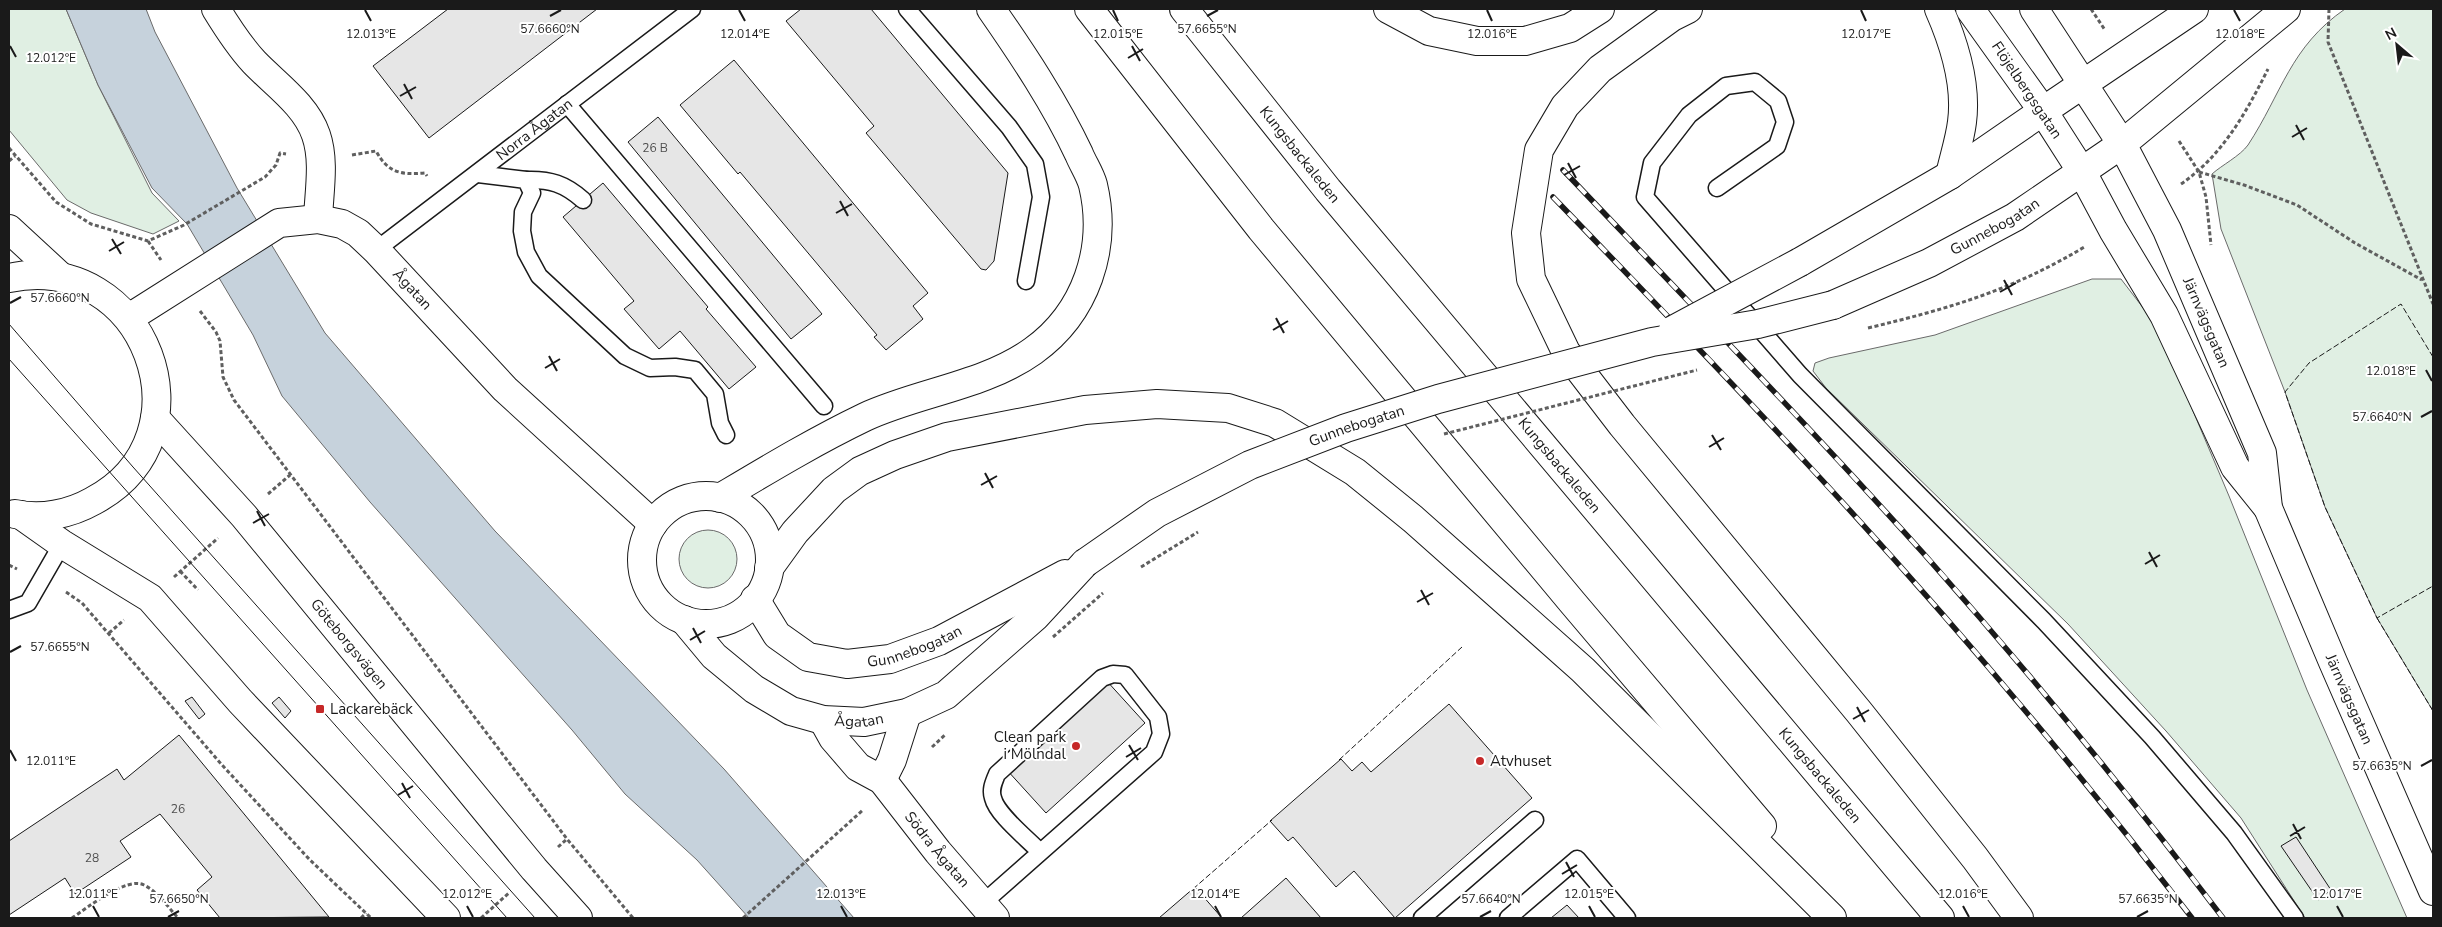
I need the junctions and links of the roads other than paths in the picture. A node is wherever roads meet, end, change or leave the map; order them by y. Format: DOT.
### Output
graph roads {
  1 [pos="216,9"];
  2 [pos="692,9"];
  3 [pos="907,9"];
  4 [pos="991,9"];
  5 [pos="1089,9"];
  6 [pos="1184,9"];
  7 [pos="1388,9"];
  8 [pos="1600,9"];
  9 [pos="1688,9"];
  10 [pos="1939,9"];
  11 [pos="1970,9"];
  12 [pos="2034,9"];
  13 [pos="2194,9"];
  14 [pos="2286,9"];
  15 [pos="2084,84"];
  16 [pos="567,104"];
  17 [pos="2043,111"];
  18 [pos="2122,144"];
  19 [pos="2082,172"];
  20 [pos="478,174"];
  21 [pos="1950,175"];
  22 [pos="526,180"];
  23 [pos="1717,188"];
  24 [pos="583,200"];
  25 [pos="318,219"];
  26 [pos="9,229"];
  27 [pos="376,250"];
  28 [pos="61,277"];
  29 [pos="9,278"];
  30 [pos="1026,281"];
  31 [pos="129,318"];
  32 [pos="1652,342"];
  33 [pos="824,406"];
  34 [pos="155,418"];
  35 [pos="726,435"];
  36 [pos="720,498"];
  37 [pos="2268,508"];
  38 [pos="15,514"];
  39 [pos="653,524"];
  40 [pos="62,544"];
  41 [pos="769,568"];
  42 [pos="755,599"];
  43 [pos="1025,608"];
  44 [pos="9,610"];
  45 [pos="684,620"];
  46 [pos="907,713"];
  47 [pos="823,720"];
  48 [pos="882,780"];
  49 [pos="1535,820"];
  50 [pos="1040,852"];
  51 [pos="2433,890"];
  52 [pos="989,911"];
  53 [pos="446,918"];
  54 [pos="578,918"];
  55 [pos="1422,918"];
  56 [pos="1508,918"];
  57 [pos="1628,918"];
  58 [pos="1832,918"];
  59 [pos="1841,918"];
  60 [pos="1940,918"];
  61 [pos="2019,918"];
  62 [pos="2295,918"];
  1 -- 25 [label="main road"];
  2 -- 16 [label="lane, Norra Ågatan"];
  3 -- 30 [label="lane"];
  4 -- 36 [label="main road"];
  5 -- 59 [label="main road"];
  6 -- 60 [label="main road, Kungsbackaleden"];
  7 -- 8 [label="main road"];
  9 -- 61 [label="main road"];
  10 -- 21 [label="main road"];
  11 -- 17 [label="main road, Flöjelbergsgatan"];
  12 -- 15 [label="main road"];
  13 -- 15 [label="main road, Gunnebogatan"];
  14 -- 18 [label="main road, Gunnebogatan"];
  15 -- 17 [label="main road, Gunnebogatan"];
  15 -- 18 [label="main road"];
  16 -- 20 [label="lane, Norra Ågatan"];
  16 -- 33 [label="lane"];
  17 -- 19 [label="main road, Flöjelbergsgatan"];
  17 -- 21 [label="main road, Gunnebogatan"];
  18 -- 19 [label="main road, Gunnebogatan"];
  18 -- 37 [label="main road, Järnvägsgatan"];
  19 -- 32 [label="main road, Gunnebogatan, bridge"];
  19 -- 37 [label="main road, Järnvägsgatan"];
  20 -- 22 [label="lane"];
  20 -- 27 [label="lane, Norra Ågatan"];
  21 -- 32 [label="main road, Gunnebogatan, bridge"];
  22 -- 24 [label="lane"];
  22 -- 35 [label="lane"];
  23 -- 62 [label="lane"];
  25 -- 27 [label="main road, Ågatan"];
  25 -- 31 [label="main road, Ågatan"];
  26 -- 28 [label="main road"];
  27 -- 39 [label="main road, Ågatan"];
  28 -- 29 [label="main road"];
  28 -- 31 [label="main road"];
  31 -- 34 [label="main road"];
  32 -- 43 [label="main road, Gunnebogatan, bridge"];
  34 -- 38 [label="main road"];
  34 -- 54 [label="main road, Göteborgsvägen"];
  36 -- 39 [label="main road, Ågatan"];
  36 -- 41 [label="main road, Ågatan"];
  37 -- 51 [label="main road, Järnvägsgatan"];
  38 -- 40 [label="main road"];
  39 -- 45 [label="main road, Ågatan"];
  40 -- 44 [label="lane"];
  40 -- 53 [label="main road"];
  41 -- 42 [label="main road, Ågatan"];
  41 -- 58 [label="main road"];
  42 -- 43 [label="main road, Gunnebogatan"];
  42 -- 45 [label="main road, Ågatan"];
  43 -- 46 [label="main road, Ågatan"];
  45 -- 47 [label="main road, Ågatan"];
  46 -- 47 [label="main road, Ågatan"];
  46 -- 48 [label="main road"];
  47 -- 48 [label="main road, Södra Ågatan"];
  48 -- 52 [label="main road, Södra Ågatan"];
  49 -- 55 [label="lane"];
  50 -- 50 [label="lane"];
  50 -- 52 [label="lane"];
  56 -- 57 [label="lane"];
}
